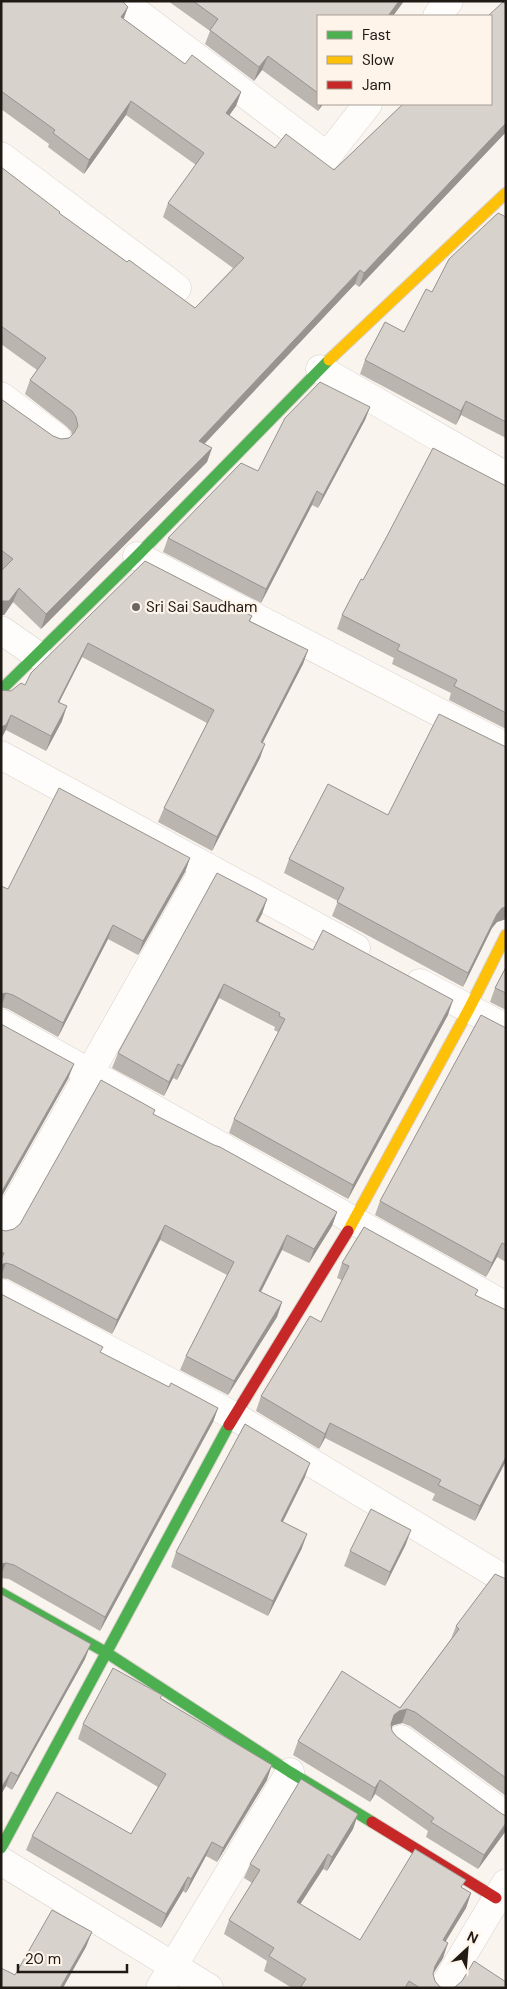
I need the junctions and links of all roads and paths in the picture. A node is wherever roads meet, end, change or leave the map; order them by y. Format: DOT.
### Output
graph roads {
  1 [pos="122,1"];
  2 [pos="449,1"];
  3 [pos="438,15"];
  4 [pos="367,105"];
  5 [pos="1,156"];
  6 [pos="503,198"];
  7 [pos="178,288"];
  8 [pos="320,369"];
  9 [pos="1,396"];
  10 [pos="57,438"];
  11 [pos="506,476"];
  12 [pos="137,556"];
  13 [pos="1,630"];
  14 [pos="37,655"];
  15 [pos="1,690"];
  16 [pos="506,747"];
  17 [pos="1,755"];
  18 [pos="206,866"];
  19 [pos="506,935"];
  20 [pos="469,1009"];
  21 [pos="1,1023"];
  22 [pos="506,1028"];
  23 [pos="90,1073"];
  24 [pos="354,1220"];
  25 [pos="1,1230"];
  26 [pos="1,1293"];
  27 [pos="506,1306"];
  28 [pos="234,1416"];
  29 [pos="506,1580"];
  30 [pos="1,1593"];
  31 [pos="107,1653"];
  32 [pos="400,1739"];
  33 [pos="290,1772"];
  34 [pos="506,1816"];
  35 [pos="1,1848"];
  36 [pos="1,1861"];
  37 [pos="501,1890"];
  38 [pos="167,1977"];
  39 [pos="209,1988"];
  40 [pos="443,1988"];
  1 -- 4 [label="street"];
  2 -- 3 [label="street"];
  5 -- 7 [label="street"];
  6 -- 8 [label="street"];
  8 -- 11 [label="street"];
  8 -- 12 [label="street"];
  9 -- 10 [label="street"];
  12 -- 14 [label="street"];
  12 -- 16 [label="street"];
  13 -- 14 [label="street"];
  14 -- 15 [label="street"];
  17 -- 18 [label="street"];
  18 -- 20 [label="street"];
  18 -- 23 [label="street"];
  19 -- 20 [label="street"];
  20 -- 22 [label="street"];
  20 -- 24 [label="street"];
  21 -- 23 [label="street"];
  23 -- 24 [label="street"];
  23 -- 25 [label="street"];
  24 -- 27 [label="street"];
  24 -- 28 [label="street"];
  26 -- 28 [label="street"];
  28 -- 29 [label="street"];
  28 -- 31 [label="street"];
  30 -- 31 [label="street"];
  31 -- 33 [label="street"];
  31 -- 35 [label="street"];
  32 -- 34 [label="street"];
  33 -- 37 [label="street"];
  33 -- 38 [label="street"];
  36 -- 38 [label="street"];
  37 -- 40 [label="street"];
  38 -- 39 [label="street"];
}
